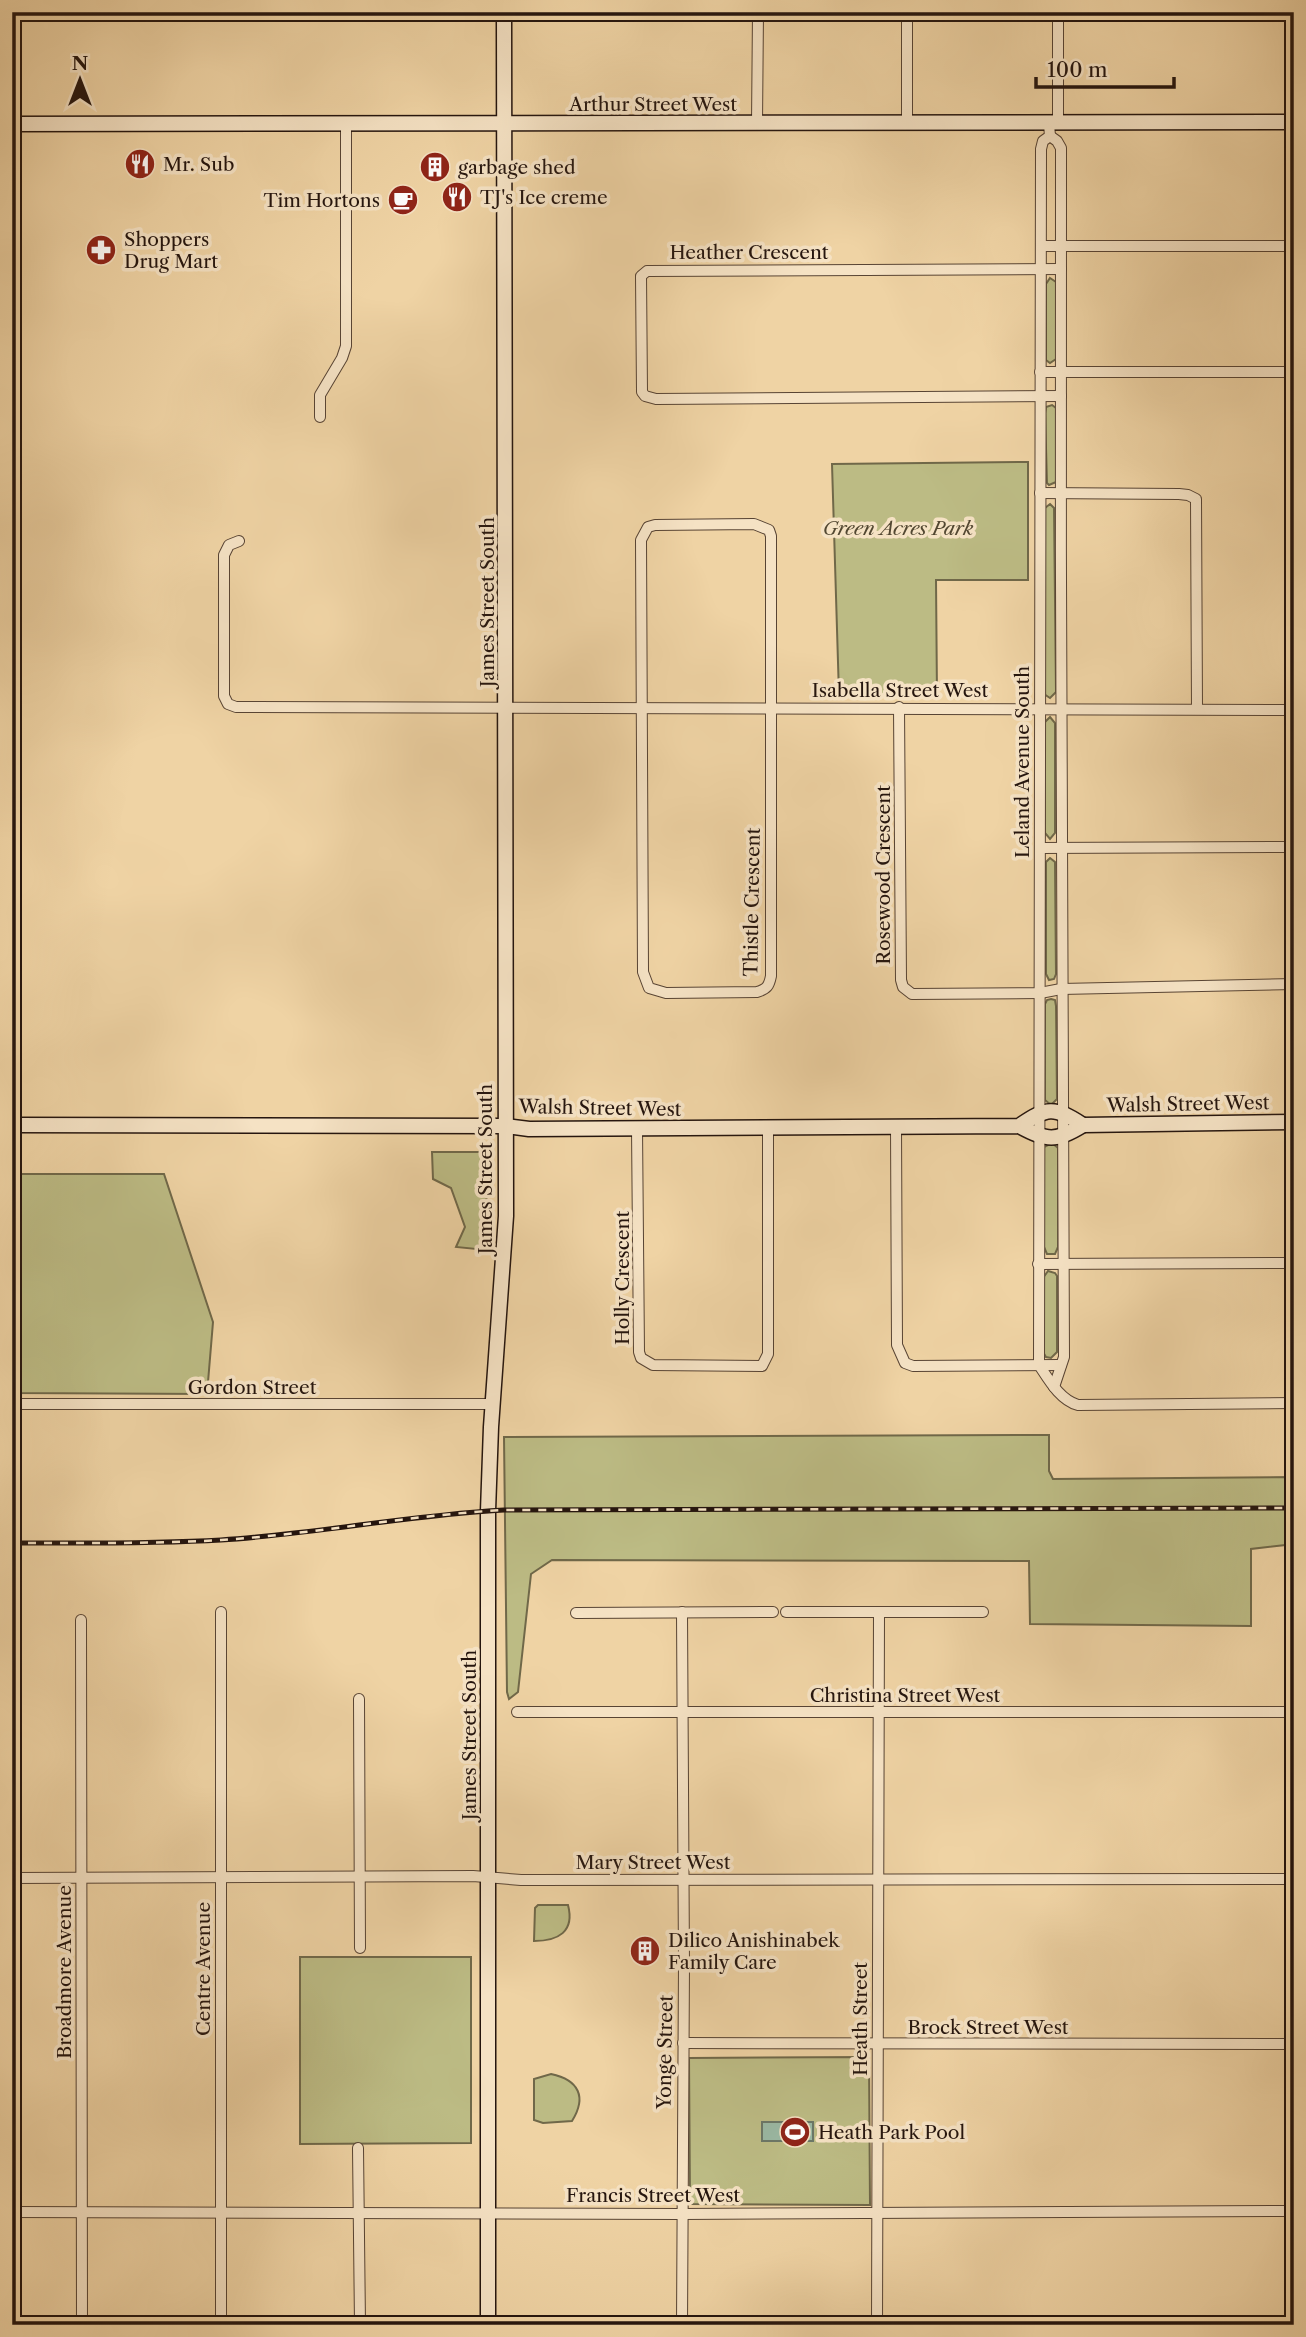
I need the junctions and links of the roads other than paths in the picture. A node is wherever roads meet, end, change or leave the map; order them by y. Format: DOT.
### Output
graph roads {
  1 [pos="504,12"];
  2 [pos="758,12"];
  3 [pos="907,12"];
  4 [pos="1058,12"];
  5 [pos="1294,122"];
  6 [pos="12,124"];
  7 [pos="346,124"];
  8 [pos="503,124"];
  9 [pos="757,124"];
  10 [pos="907,124"];
  11 [pos="1052,128"];
  12 [pos="1041,246"];
  13 [pos="1294,246"];
  14 [pos="1061,247"];
  15 [pos="1041,269"];
  16 [pos="1061,269"];
  17 [pos="1040,372"];
  18 [pos="1061,372"];
  19 [pos="1294,372"];
  20 [pos="1040,396"];
  21 [pos="1061,396"];
  22 [pos="320,417"];
  23 [pos="1062,493"];
  24 [pos="1040,494"];
  25 [pos="239,541"];
  26 [pos="506,707"];
  27 [pos="641,707"];
  28 [pos="771,707"];
  29 [pos="899,708"];
  30 [pos="1039,708"];
  31 [pos="1060,708"];
  32 [pos="1197,708"];
  33 [pos="1294,710"];
  34 [pos="1294,847"];
  35 [pos="1040,848"];
  36 [pos="1061,848"];
  37 [pos="1294,985"];
  38 [pos="1061,989"];
  39 [pos="1040,993"];
  40 [pos="1040,1112"];
  41 [pos="1063,1112"];
  42 [pos="1294,1122"];
  43 [pos="12,1125"];
  44 [pos="1083,1125"];
  45 [pos="506,1126"];
  46 [pos="1019,1126"];
  47 [pos="896,1127"];
  48 [pos="637,1128"];
  49 [pos="768,1128"];
  50 [pos="1039,1137"];
  51 [pos="1063,1137"];
  52 [pos="1294,1263"];
  53 [pos="1038,1264"];
  54 [pos="1063,1264"];
  55 [pos="1039,1365"];
  56 [pos="1061,1365"];
  57 [pos="1054,1387"];
  58 [pos="1294,1403"];
  59 [pos="12,1404"];
  60 [pos="492,1404"];
  61 [pos="221,1612"];
  62 [pos="682,1612"];
  63 [pos="773,1612"];
  64 [pos="786,1612"];
  65 [pos="983,1612"];
  66 [pos="576,1613"];
  67 [pos="879,1613"];
  68 [pos="81,1620"];
  69 [pos="359,1699"];
  70 [pos="517,1712"];
  71 [pos="682,1712"];
  72 [pos="1294,1712"];
  73 [pos="878,1713"];
  74 [pos="360,1876"];
  75 [pos="489,1876"];
  76 [pos="220,1877"];
  77 [pos="12,1878"];
  78 [pos="82,1878"];
  79 [pos="877,1879"];
  80 [pos="1294,1879"];
  81 [pos="682,1880"];
  82 [pos="360,1948"];
  83 [pos="683,2043"];
  84 [pos="878,2044"];
  85 [pos="1294,2045"];
  86 [pos="358,2148"];
  87 [pos="1294,2211"];
  88 [pos="12,2212"];
  89 [pos="489,2212"];
  90 [pos="878,2212"];
  91 [pos="82,2213"];
  92 [pos="221,2213"];
  93 [pos="360,2213"];
  94 [pos="682,2214"];
  95 [pos="82,2325"];
  96 [pos="221,2325"];
  97 [pos="360,2325"];
  98 [pos="488,2325"];
  99 [pos="682,2325"];
  100 [pos="877,2325"];
  1 -- 8 [label="street, James Street South"];
  2 -- 9 [label="street"];
  3 -- 10 [label="street"];
  4 -- 11 [label="street, Leland Avenue South"];
  5 -- 11 [label="street, Arthur Street West"];
  6 -- 7 [label="street, Arthur Street West"];
  7 -- 8 [label="street, Arthur Street West"];
  7 -- 22 [label="street"];
  8 -- 9 [label="street, Arthur Street West"];
  8 -- 26 [label="street, James Street South"];
  9 -- 10 [label="street, Arthur Street West"];
  10 -- 11 [label="street, Arthur Street West"];
  11 -- 12 [label="street, Leland Avenue South"];
  11 -- 14 [label="street, Leland Avenue South"];
  12 -- 14 [label="street"];
  12 -- 15 [label="street, Leland Avenue South"];
  13 -- 14 [label="street"];
  14 -- 16 [label="street, Leland Avenue South"];
  15 -- 16 [label="street, Heather Crescent"];
  15 -- 17 [label="street, Leland Avenue South"];
  15 -- 20 [label="street, Heather Crescent"];
  16 -- 18 [label="street, Leland Avenue South"];
  17 -- 18 [label="street"];
  17 -- 20 [label="street, Leland Avenue South"];
  18 -- 19 [label="street"];
  18 -- 21 [label="street, Leland Avenue South"];
  20 -- 21 [label="street, Heather Crescent"];
  20 -- 24 [label="street, Leland Avenue South"];
  21 -- 23 [label="street, Leland Avenue South"];
  23 -- 24 [label="street"];
  23 -- 31 [label="street, Leland Avenue South"];
  23 -- 32 [label="street"];
  24 -- 30 [label="street, Leland Avenue South"];
  25 -- 26 [label="street, Isabella Street West"];
  26 -- 27 [label="street, Isabella Street West"];
  26 -- 45 [label="street, James Street South"];
  27 -- 28 [label="street, Isabella Street West"];
  27 -- 28 [label="street"];
  27 -- 28 [label="street, Thistle Crescent"];
  28 -- 29 [label="street, Isabella Street West"];
  29 -- 30 [label="street, Isabella Street West"];
  29 -- 39 [label="street, Rosewood Crescent"];
  30 -- 31 [label="street, Isabella Street West"];
  30 -- 35 [label="street, Leland Avenue South"];
  31 -- 32 [label="street, Isabella Street West"];
  31 -- 36 [label="street, Leland Avenue South"];
  32 -- 33 [label="street, Isabella Street West"];
  34 -- 36 [label="street"];
  35 -- 36 [label="street"];
  35 -- 39 [label="street, Leland Avenue South"];
  36 -- 38 [label="street, Leland Avenue South"];
  37 -- 38 [label="street, Rosewood Crescent"];
  38 -- 39 [label="street, Rosewood Crescent"];
  38 -- 41 [label="street, Leland Avenue South"];
  39 -- 40 [label="street, Leland Avenue South"];
  40 -- 41 [label="street"];
  40 -- 46 [label="street"];
  40 -- 50 [label="street, Leland Avenue South"];
  41 -- 44 [label="street, Walsh Street West"];
  41 -- 51 [label="street, Leland Avenue South"];
  42 -- 44 [label="street, Walsh Street West"];
  43 -- 45 [label="street, Walsh Street West"];
  44 -- 51 [label="street, Walsh Street West"];
  45 -- 48 [label="street, Walsh Street West"];
  45 -- 60 [label="street, James Street South"];
  46 -- 47 [label="street, Walsh Street West"];
  46 -- 50 [label="street, Walsh Street West"];
  47 -- 49 [label="street, Walsh Street West"];
  47 -- 55 [label="street"];
  48 -- 49 [label="street, Walsh Street West"];
  48 -- 49 [label="street, Holly Crescent"];
  50 -- 51 [label="street, Walsh Street West"];
  50 -- 53 [label="street, Leland Avenue South"];
  51 -- 54 [label="street, Leland Avenue South"];
  52 -- 54 [label="street"];
  53 -- 54 [label="street"];
  53 -- 55 [label="street, Leland Avenue South"];
  54 -- 56 [label="street, Leland Avenue South"];
  55 -- 56 [label="street"];
  55 -- 57 [label="street"];
  56 -- 57 [label="street, Leland Avenue South"];
  57 -- 58 [label="street"];
  59 -- 60 [label="street, Gordon Street"];
  60 -- 75 [label="street, James Street South"];
  61 -- 76 [label="street, Centre Avenue"];
  62 -- 63 [label="street"];
  62 -- 66 [label="street"];
  62 -- 71 [label="street, Yonge Street"];
  64 -- 67 [label="street"];
  65 -- 67 [label="street"];
  67 -- 73 [label="street, Heath Street"];
  68 -- 78 [label="street, Broadmore Avenue"];
  69 -- 74 [label="street"];
  70 -- 71 [label="street, Christina Street West"];
  71 -- 73 [label="street, Christina Street West"];
  71 -- 81 [label="street, Yonge Street"];
  72 -- 73 [label="street, Christina Street West"];
  73 -- 79 [label="street, Heath Street"];
  74 -- 75 [label="street, Mary Street West"];
  74 -- 76 [label="street, Mary Street West"];
  74 -- 82 [label="street"];
  75 -- 81 [label="street, Mary Street West"];
  75 -- 89 [label="street, James Street South"];
  76 -- 78 [label="street, Mary Street West"];
  76 -- 92 [label="street, Centre Avenue"];
  77 -- 78 [label="street, Mary Street West"];
  78 -- 91 [label="street, Broadmore Avenue"];
  79 -- 80 [label="street, Mary Street West"];
  79 -- 81 [label="street, Mary Street West"];
  79 -- 84 [label="street, Heath Street"];
  81 -- 83 [label="street, Yonge Street"];
  83 -- 84 [label="street, Brock Street West"];
  83 -- 94 [label="street, Yonge Street"];
  84 -- 85 [label="street, Brock Street West"];
  84 -- 90 [label="street, Heath Street"];
  86 -- 93 [label="street"];
  87 -- 90 [label="street, Francis Street West"];
  88 -- 91 [label="street, Francis Street West"];
  89 -- 93 [label="street, Francis Street West"];
  89 -- 94 [label="street, Francis Street West"];
  89 -- 98 [label="street, James Street South"];
  90 -- 94 [label="street, Francis Street West"];
  90 -- 100 [label="street, Heath Street"];
  91 -- 92 [label="street, Francis Street West"];
  91 -- 95 [label="street, Broadmore Avenue"];
  92 -- 93 [label="street, Francis Street West"];
  92 -- 96 [label="street, Centre Avenue"];
  93 -- 97 [label="street"];
  94 -- 99 [label="street, Yonge Street"];
}
